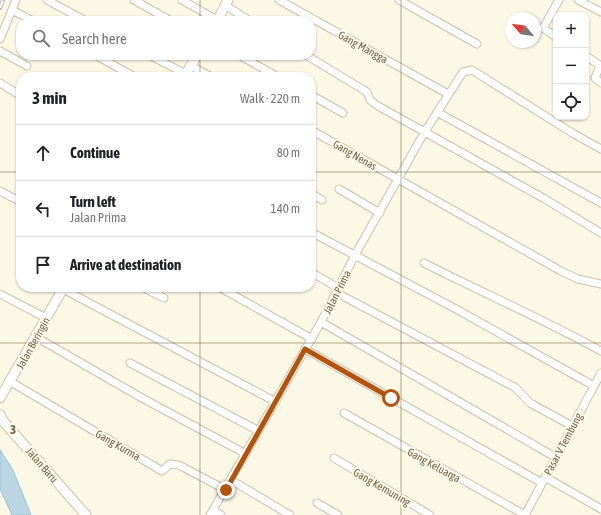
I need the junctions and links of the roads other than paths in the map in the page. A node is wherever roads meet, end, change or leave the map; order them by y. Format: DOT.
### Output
graph roads {
  1 [pos="16,0"];
  2 [pos="47,0"];
  3 [pos="134,0"];
  4 [pos="182,0"];
  5 [pos="279,0"];
  6 [pos="399,0"];
  7 [pos="559,0"];
  8 [pos="578,0"];
  9 [pos="227,3"];
  10 [pos="12,10"];
  11 [pos="601,12"];
  12 [pos="23,16"];
  13 [pos="77,16"];
  14 [pos="162,16"];
  15 [pos="210,16"];
  16 [pos="219,16"];
  17 [pos="244,16"];
  18 [pos="308,16"];
  19 [pos="316,21"];
  20 [pos="553,35"];
  21 [pos="0,39"];
  22 [pos="477,44"];
  23 [pos="0,51"];
  24 [pos="589,58"];
  25 [pos="16,60"];
  26 [pos="16,60"];
  27 [pos="104,60"];
  28 [pos="158,60"];
  29 [pos="194,60"];
  30 [pos="248,60"];
  31 [pos="314,60"];
  32 [pos="27,66"];
  33 [pos="191,66"];
  34 [pos="126,72"];
  35 [pos="178,72"];
  36 [pos="187,72"];
  37 [pos="202,72"];
  38 [pos="269,72"];
  39 [pos="601,82"];
  40 [pos="0,83"];
  41 [pos="16,93"];
  42 [pos="448,94"];
  43 [pos="316,98"];
  44 [pos="437,112"];
  45 [pos="343,113"];
  46 [pos="316,133"];
  47 [pos="424,133"];
  48 [pos="601,149"];
  49 [pos="399,180"];
  50 [pos="339,189"];
  51 [pos="0,191"];
  52 [pos="316,196"];
  53 [pos="16,199"];
  54 [pos="322,200"];
  55 [pos="601,203"];
  56 [pos="380,213"];
  57 [pos="601,234"];
  58 [pos="316,235"];
  59 [pos="355,255"];
  60 [pos="424,263"];
  61 [pos="316,275"];
  62 [pos="601,284"];
  63 [pos="337,290"];
  64 [pos="61,292"];
  65 [pos="70,292"];
  66 [pos="152,292"];
  67 [pos="228,292"];
  68 [pos="0,294"];
  69 [pos="164,298"];
  70 [pos="46,318"];
  71 [pos="321,322"];
  72 [pos="36,337"];
  73 [pos="312,339"];
  74 [pos="305,349"];
  75 [pos="601,351"];
  76 [pos="130,363"];
  77 [pos="601,373"];
  78 [pos="11,382"];
  79 [pos="594,386"];
  80 [pos="0,398"];
  81 [pos="276,402"];
  82 [pos="344,413"];
  83 [pos="1,421"];
  84 [pos="572,426"];
  85 [pos="259,431"];
  86 [pos="246,454"];
  87 [pos="555,457"];
  88 [pos="334,458"];
  89 [pos="231,480"];
  90 [pos="543,480"];
  91 [pos="226,490"];
  92 [pos="317,503"];
  93 [pos="601,509"];
  94 [pos="211,513"];
  95 [pos="527,514"];
  96 [pos="86,515"];
  97 [pos="221,515"];
  98 [pos="290,515"];
  99 [pos="338,515"];
  100 [pos="430,515"];
  1 -- 10 [label="street"];
  2 -- 13 [label="street"];
  3 -- 14 [label="street"];
  4 -- 15 [label="street"];
  5 -- 18 [label="street, Gang Mangga"];
  6 -- 22 [label="street"];
  7 -- 20 [label="street"];
  8 -- 11 [label="street"];
  9 -- 16 [label="street"];
  9 -- 17 [label="street"];
  10 -- 12 [label="street"];
  10 -- 21 [label="street"];
  19 -- 42 [label="street, Gang Mangga"];
  23 -- 25 [label="street"];
  24 -- 39 [label="street"];
  26 -- 32 [label="street"];
  27 -- 34 [label="street"];
  28 -- 35 [label="street"];
  29 -- 33 [label="street"];
  30 -- 38 [label="street"];
  31 -- 47 [label="street"];
  33 -- 36 [label="street"];
  33 -- 37 [label="street"];
  40 -- 41 [label="street"];
  42 -- 44 [label="street, Jalan Prima"];
  42 -- 48 [label="street, Jalan Prima"];
  43 -- 45 [label="street"];
  44 -- 47 [label="street, Jalan Prima"];
  44 -- 55 [label="street"];
  46 -- 49 [label="street, Gang Nenas"];
  47 -- 49 [label="street, Jalan Prima"];
  47 -- 57 [label="street"];
  49 -- 56 [label="street, Jalan Prima"];
  49 -- 62 [label="street, Gang Nenas"];
  50 -- 56 [label="street"];
  51 -- 53 [label="street"];
  52 -- 54 [label="street"];
  56 -- 59 [label="street, Jalan Prima"];
  58 -- 59 [label="street"];
  59 -- 63 [label="street, Jalan Prima"];
  59 -- 79 [label="street"];
  60 -- 75 [label="street"];
  61 -- 63 [label="street"];
  63 -- 71 [label="street, Jalan Prima"];
  63 -- 84 [label="street"];
  64 -- 70 [label="street, Jalan Beringin"];
  65 -- 81 [label="street"];
  66 -- 69 [label="street"];
  67 -- 73 [label="street"];
  68 -- 70 [label="street"];
  70 -- 72 [label="street, Jalan Beringin"];
  71 -- 73 [label="street, Jalan Prima"];
  71 -- 87 [label="street"];
  72 -- 78 [label="street, Jalan Beringin"];
  72 -- 86 [label="street"];
  73 -- 74 [label="street, Jalan Prima"];
  74 -- 81 [label="street, Jalan Prima"];
  74 -- 90 [label="street"];
  76 -- 85 [label="street"];
  77 -- 79 [label="street, Pasar V Tembung"];
  78 -- 80 [label="street, Jalan Beringin"];
  78 -- 91 [label="street, Gang Kurma"];
  79 -- 84 [label="street, Pasar V Tembung"];
  81 -- 85 [label="street, Jalan Prima"];
  82 -- 95 [label="street, Gang Keluarga"];
  83 -- 96 [label="street, Jalan Baru"];
  84 -- 87 [label="street, Pasar V Tembung"];
  85 -- 86 [label="street, Jalan Prima"];
  86 -- 89 [label="street, Jalan Prima"];
  87 -- 90 [label="street, Pasar V Tembung"];
  88 -- 100 [label="street, Gang Kemuning"];
  89 -- 91 [label="street, Jalan Prima"];
  89 -- 98 [label="street"];
  90 -- 93 [label="street"];
  90 -- 95 [label="street, Pasar V Tembung"];
  91 -- 94 [label="street, Jalan Prima"];
  92 -- 99 [label="street"];
  94 -- 97 [label="street"];
}
